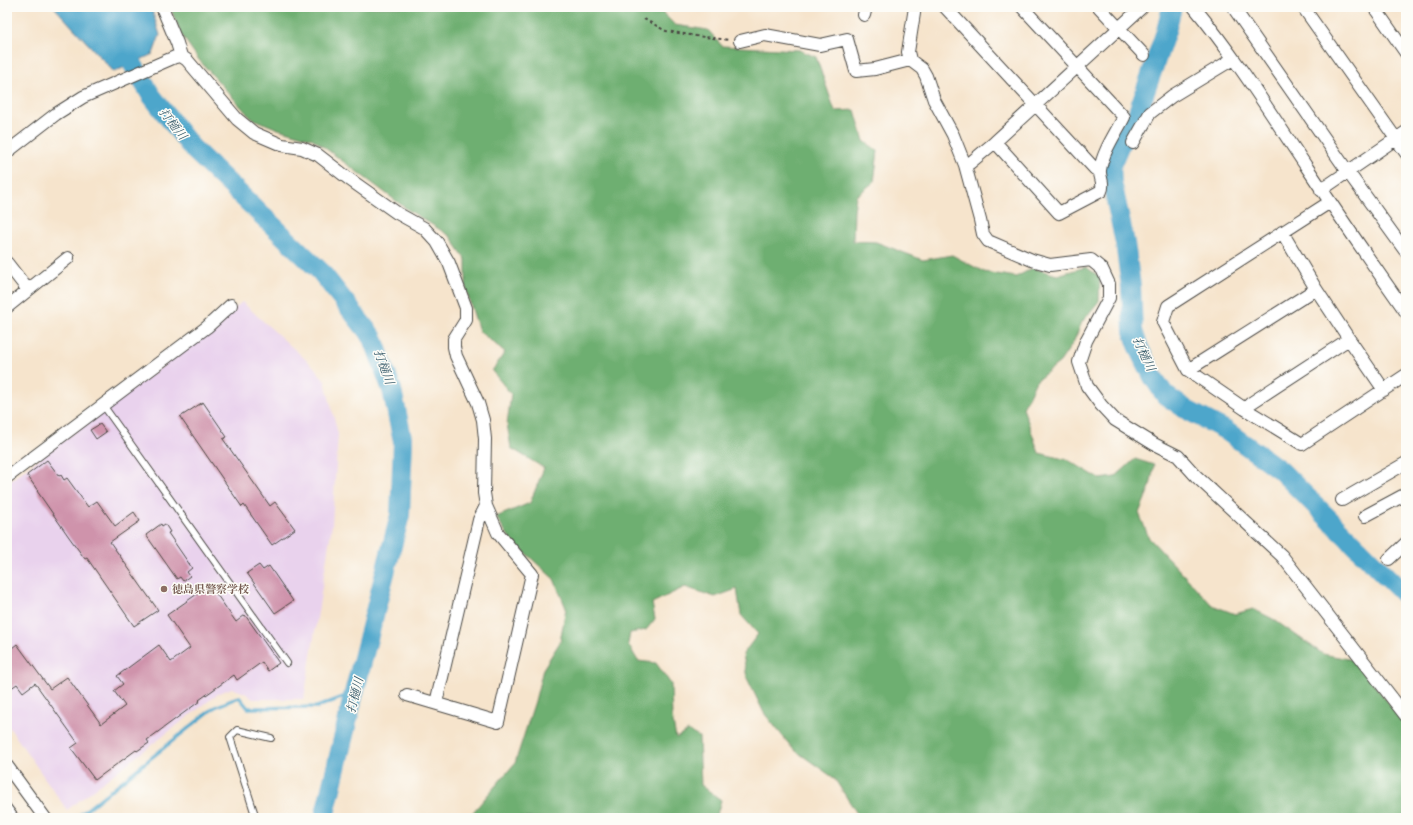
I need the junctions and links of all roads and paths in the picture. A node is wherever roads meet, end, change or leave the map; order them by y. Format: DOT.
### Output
graph roads {
  1 [pos="162,7"];
  2 [pos="915,7"];
  3 [pos="945,7"];
  4 [pos="1022,7"];
  5 [pos="1099,7"];
  6 [pos="1142,7"];
  7 [pos="1194,7"];
  8 [pos="1233,7"];
  9 [pos="1303,7"];
  10 [pos="1374,7"];
  11 [pos="644,19"];
  12 [pos="1119,28"];
  13 [pos="740,40"];
  14 [pos="1406,53"];
  15 [pos="1144,55"];
  16 [pos="181,56"];
  17 [pos="1233,59"];
  18 [pos="910,60"];
  19 [pos="1077,66"];
  20 [pos="1035,104"];
  21 [pos="1406,132"];
  22 [pos="1396,139"];
  23 [pos="995,142"];
  24 [pos="1133,143"];
  25 [pos="7,152"];
  26 [pos="1406,153"];
  27 [pos="965,165"];
  28 [pos="1100,170"];
  29 [pos="1348,172"];
  30 [pos="1322,190"];
  31 [pos="1330,202"];
  32 [pos="1282,232"];
  33 [pos="1406,252"];
  34 [pos="68,258"];
  35 [pos="7,263"];
  36 [pos="1316,289"];
  37 [pos="28,290"];
  38 [pos="231,305"];
  39 [pos="7,307"];
  40 [pos="1406,312"];
  41 [pos="1349,339"];
  42 [pos="1188,370"];
  43 [pos="1406,375"];
  44 [pos="1384,390"];
  45 [pos="102,406"];
  46 [pos="1246,409"];
  47 [pos="1406,464"];
  48 [pos="7,477"];
  49 [pos="1406,494"];
  50 [pos="1342,500"];
  51 [pos="486,506"];
  52 [pos="1365,516"];
  53 [pos="1406,543"];
  54 [pos="1389,559"];
  55 [pos="287,662"];
  56 [pos="407,695"];
  57 [pos="436,703"];
  58 [pos="1406,716"];
  59 [pos="271,738"];
  60 [pos="7,766"];
  61 [pos="7,806"];
  62 [pos="16,818"];
  63 [pos="45,818"];
  64 [pos="256,818"];
  1 -- 16 [label="street"];
  2 -- 18 [label="street"];
  3 -- 20 [label="street"];
  4 -- 19 [label="street"];
  5 -- 12 [label="street"];
  6 -- 12 [label="street"];
  7 -- 17 [label="street"];
  8 -- 29 [label="street"];
  9 -- 22 [label="street"];
  10 -- 14 [label="street"];
  11 -- 13 [label="path"];
  12 -- 15 [label="street"];
  12 -- 19 [label="street"];
  13 -- 18 [label="street"];
  16 -- 25 [label="street"];
  16 -- 51 [label="street"];
  17 -- 24 [label="street"];
  17 -- 30 [label="street"];
  18 -- 27 [label="street"];
  19 -- 20 [label="street"];
  19 -- 28 [label="street"];
  20 -- 23 [label="street"];
  20 -- 28 [label="street"];
  21 -- 22 [label="street"];
  22 -- 26 [label="street"];
  22 -- 29 [label="street"];
  23 -- 27 [label="street"];
  23 -- 28 [label="street"];
  27 -- 58 [label="street"];
  29 -- 30 [label="street"];
  29 -- 33 [label="street"];
  30 -- 31 [label="street"];
  31 -- 32 [label="street"];
  31 -- 40 [label="street"];
  32 -- 36 [label="street"];
  32 -- 42 [label="street"];
  34 -- 37 [label="street"];
  35 -- 37 [label="street"];
  36 -- 41 [label="street"];
  36 -- 42 [label="street"];
  37 -- 39 [label="street"];
  38 -- 45 [label="street"];
  41 -- 44 [label="street"];
  41 -- 46 [label="street"];
  42 -- 46 [label="street"];
  43 -- 44 [label="street"];
  44 -- 46 [label="street"];
  45 -- 48 [label="street"];
  45 -- 55 [label="lane"];
  47 -- 50 [label="street"];
  49 -- 52 [label="street"];
  51 -- 57 [label="street"];
  51 -- 57 [label="street"];
  53 -- 54 [label="street"];
  56 -- 57 [label="street"];
  59 -- 64 [label="lane"];
  60 -- 63 [label="street"];
  61 -- 62 [label="lane"];
}
